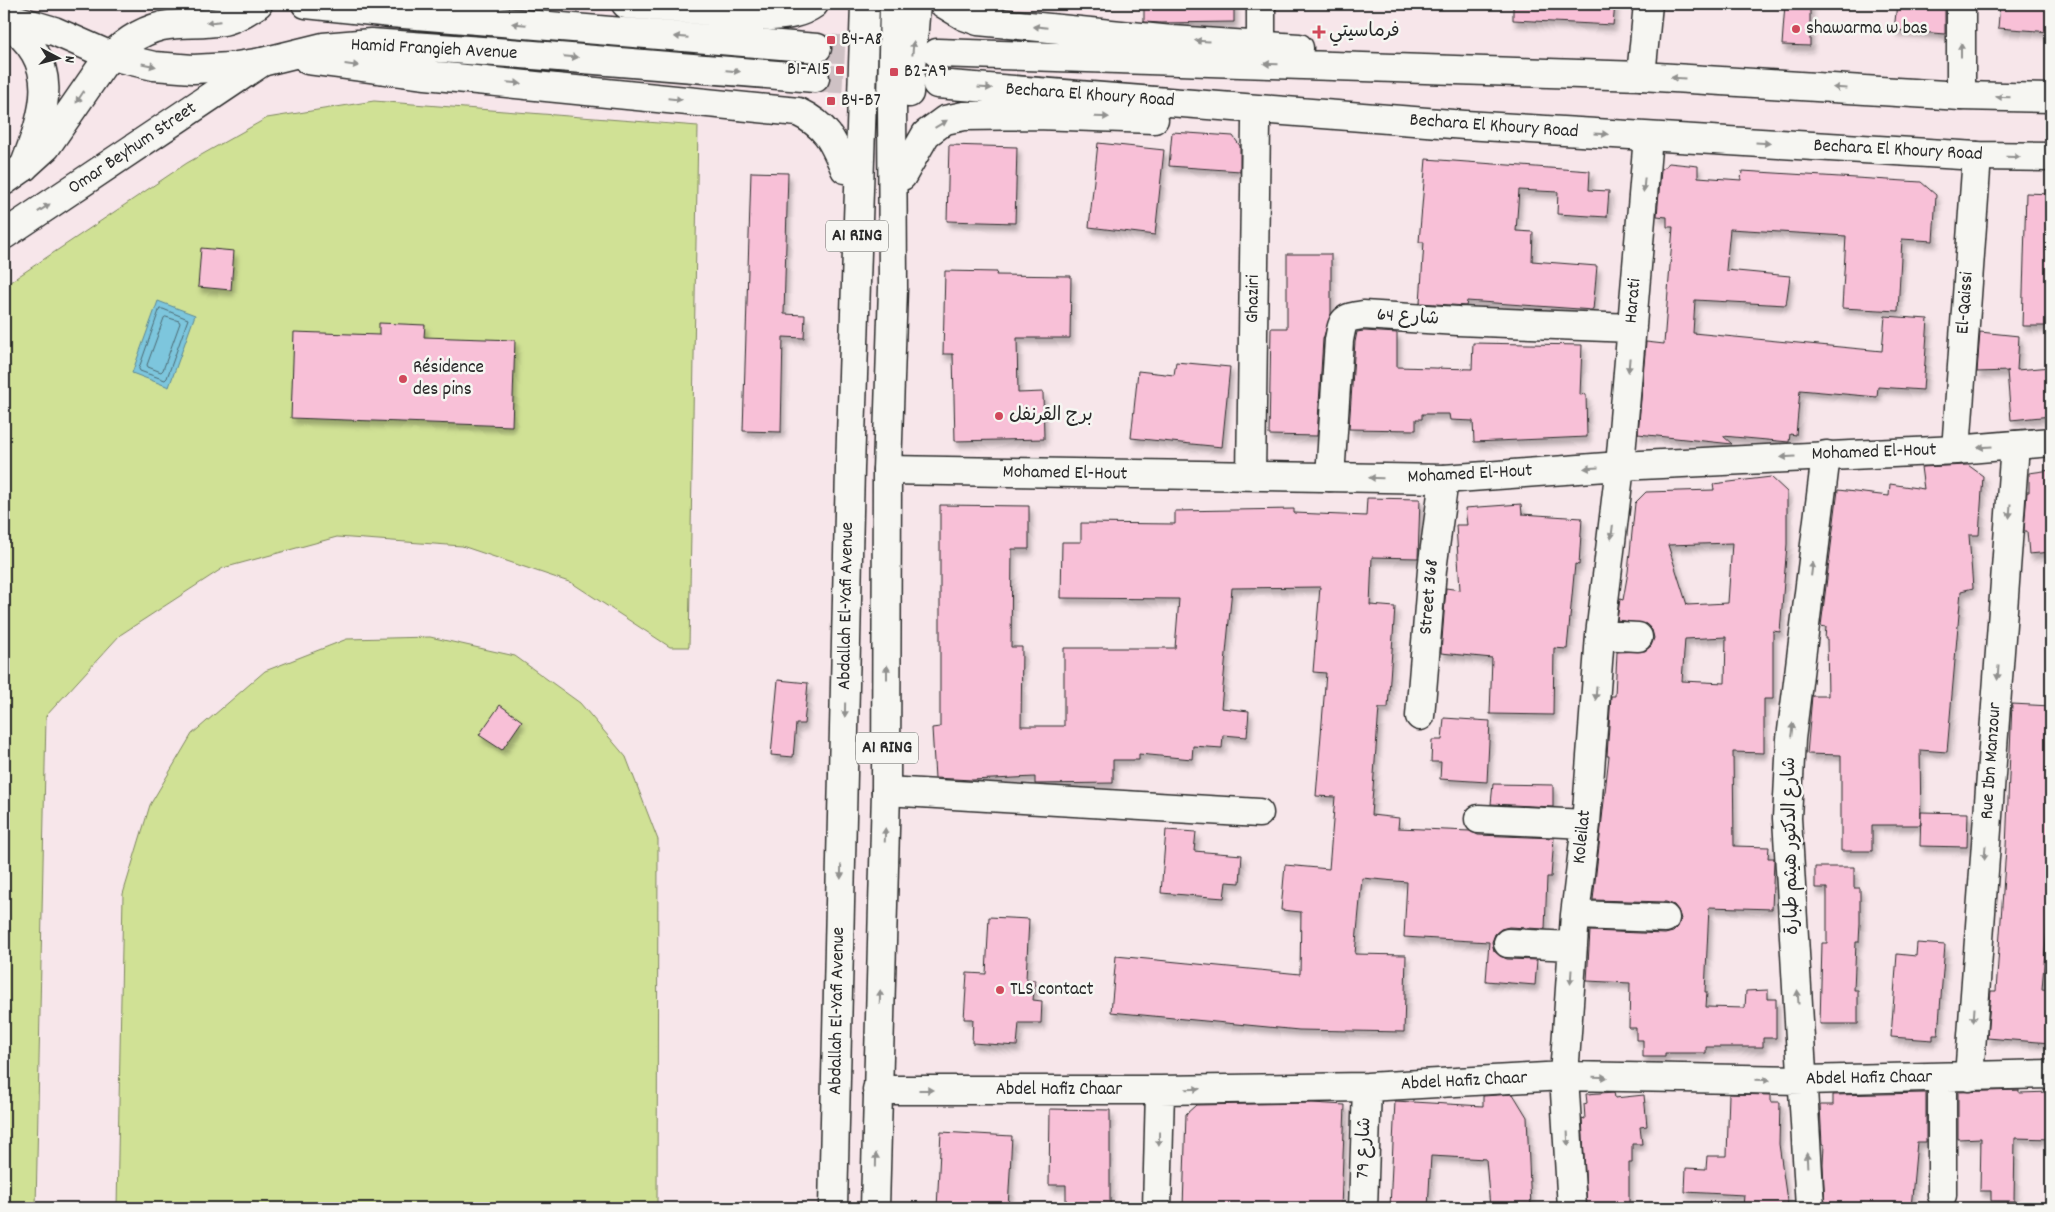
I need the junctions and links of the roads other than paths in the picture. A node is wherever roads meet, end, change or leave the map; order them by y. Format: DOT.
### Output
graph roads {
  1 [pos="258,4"];
  2 [pos="306,4"];
  3 [pos="626,4"];
  4 [pos="814,4"];
  5 [pos="849,4"];
  6 [pos="865,4"];
  7 [pos="894,4"];
  8 [pos="916,4"];
  9 [pos="944,4"];
  10 [pos="1261,4"];
  11 [pos="1648,4"];
  12 [pos="1961,4"];
  13 [pos="4,16"];
  14 [pos="4,21"];
  15 [pos="1261,44"];
  16 [pos="817,48"];
  17 [pos="937,53"];
  18 [pos="111,56"];
  19 [pos="274,59"];
  20 [pos="1494,71"];
  21 [pos="1641,76"];
  22 [pos="815,78"];
  23 [pos="937,84"];
  24 [pos="1961,96"];
  25 [pos="2051,98"];
  26 [pos="1256,124"];
  27 [pos="1465,125"];
  28 [pos="1648,137"];
  29 [pos="1977,156"];
  30 [pos="2051,158"];
  31 [pos="845,169"];
  32 [pos="14,174"];
  33 [pos="902,176"];
  34 [pos="4,235"];
  35 [pos="893,288"];
  36 [pos="1632,328"];
  37 [pos="2051,442"];
  38 [pos="2015,445"];
  39 [pos="1956,450"];
  40 [pos="1826,455"];
  41 [pos="1620,466"];
  42 [pos="850,468"];
  43 [pos="887,470"];
  44 [pos="1251,475"];
  45 [pos="1330,477"];
  46 [pos="1444,479"];
  47 [pos="1600,635"];
  48 [pos="1638,637"];
  49 [pos="1420,716"];
  50 [pos="886,791"];
  51 [pos="1259,813"];
  52 [pos="1478,819"];
  53 [pos="1586,824"];
  54 [pos="1575,915"];
  55 [pos="1665,918"];
  56 [pos="1508,943"];
  57 [pos="1573,946"];
  58 [pos="2051,1074"];
  59 [pos="1564,1076"];
  60 [pos="1942,1078"];
  61 [pos="1969,1078"];
  62 [pos="1804,1080"];
  63 [pos="1367,1087"];
  64 [pos="877,1090"];
  65 [pos="1160,1090"];
  66 [pos="1942,1195"];
  67 [pos="833,1208"];
  68 [pos="875,1208"];
  69 [pos="1157,1208"];
  70 [pos="1363,1208"];
  71 [pos="1572,1208"];
  72 [pos="1810,1208"];
  1 -- 18 [label="main road, one-way"];
  16 -- 2 [label="main road, Hamid Frangieh Avenue, one-way"];
  3 -- 4 [label="main road"];
  5 -- 31 [label="main road"];
  6 -- 42 [label="main road, Abdallah El-Yafi Avenue / A1 RING"];
  7 -- 35 [label="main road, Abdallah El-Yafi Avenue / A1 RING"];
  33 -- 8 [label="main road, one-way"];
  15 -- 9 [label="main road, one-way"];
  10 -- 15 [label="main road"];
  11 -- 21 [label="main road"];
  24 -- 12 [label="main road, one-way"];
  13 -- 18 [label="main road, Hamid Frangieh Avenue"];
  14 -- 32 [label="main road"];
  15 -- 20 [label="main road"];
  20 -- 17 [label="main road, Bechara El Khoury Road, one-way"];
  18 -- 19 [label="main road, Hamid Frangieh Avenue, one-way"];
  18 -- 32 [label="main road, one-way"];
  19 -- 22 [label="main road, Hamid Frangieh Avenue, one-way"];
  19 -- 31 [label="main road, one-way"];
  34 -- 19 [label="main road, Omar Beyhum Street, one-way"];
  20 -- 21 [label="main road, Bechara El Khoury Road"];
  24 -- 21 [label="main road, Bechara El Khoury Road, one-way"];
  23 -- 27 [label="main road, Bechara El Khoury Road, one-way"];
  25 -- 24 [label="main road, Bechara El Khoury Road, one-way"];
  26 -- 27 [label="main road"];
  33 -- 26 [label="main road, one-way"];
  26 -- 44 [label="main road, Ghaziri"];
  27 -- 28 [label="main road, Bechara El Khoury Road, one-way"];
  28 -- 29 [label="main road, Bechara El Khoury Road, one-way"];
  28 -- 36 [label="main road, Harati, one-way"];
  29 -- 30 [label="main road, Bechara El Khoury Road, one-way"];
  29 -- 39 [label="main road, El-Qaissi"];
  31 -- 42 [label="main road"];
  33 -- 35 [label="main road"];
  35 -- 43 [label="main road, Abdallah El-Yafi Avenue / A1 RING"];
  36 -- 41 [label="main road, Harati, one-way"];
  36 -- 45 [label="main road, شارع 64"];
  37 -- 38 [label="main road, Mohamed El-Hout"];
  38 -- 39 [label="main road, Mohamed El-Hout, one-way"];
  38 -- 61 [label="main road, Rue Ibn Manzour, one-way"];
  39 -- 40 [label="main road, Mohamed El-Hout"];
  40 -- 41 [label="main road, Mohamed El-Hout, one-way"];
  62 -- 40 [label="main road, شارع الدكتور هيثم طبارة, one-way"];
  41 -- 46 [label="main road, Mohamed El-Hout, one-way"];
  41 -- 47 [label="main road, Koleilat, one-way"];
  42 -- 67 [label="main road, Abdallah El-Yafi Avenue / A1 RING, one-way"];
  43 -- 44 [label="main road, Mohamed El-Hout"];
  50 -- 43 [label="main road, Abdallah El-Yafi Avenue / A1 RING, one-way"];
  44 -- 45 [label="main road, Mohamed El-Hout"];
  46 -- 45 [label="main road, Mohamed El-Hout, one-way"];
  46 -- 49 [label="main road, Street 368"];
  47 -- 48 [label="main road"];
  47 -- 53 [label="main road, Koleilat, one-way"];
  50 -- 51 [label="main road"];
  64 -- 50 [label="main road, Abdallah El-Yafi Avenue / A1 RING, one-way"];
  52 -- 53 [label="main road"];
  53 -- 54 [label="main road, Koleilat"];
  54 -- 55 [label="main road"];
  54 -- 57 [label="main road, Koleilat"];
  56 -- 57 [label="main road"];
  57 -- 59 [label="main road, Koleilat, one-way"];
  58 -- 61 [label="main road, Abdel Hafiz Chaar"];
  59 -- 62 [label="main road, Abdel Hafiz Chaar, one-way"];
  59 -- 63 [label="main road, Abdel Hafiz Chaar"];
  59 -- 71 [label="main road, Koleilat, one-way"];
  60 -- 61 [label="main road, Abdel Hafiz Chaar"];
  60 -- 62 [label="main road, Abdel Hafiz Chaar"];
  60 -- 66 [label="main road"];
  72 -- 62 [label="main road, شارع الدكتور هيثم طبارة, one-way"];
  65 -- 63 [label="main road, Abdel Hafiz Chaar, one-way"];
  63 -- 70 [label="main road, شارع 79"];
  64 -- 65 [label="main road, Abdel Hafiz Chaar, one-way"];
  68 -- 64 [label="main road, Abdallah El-Yafi Avenue / A1 RING, one-way"];
  65 -- 69 [label="main road, one-way"];
}
